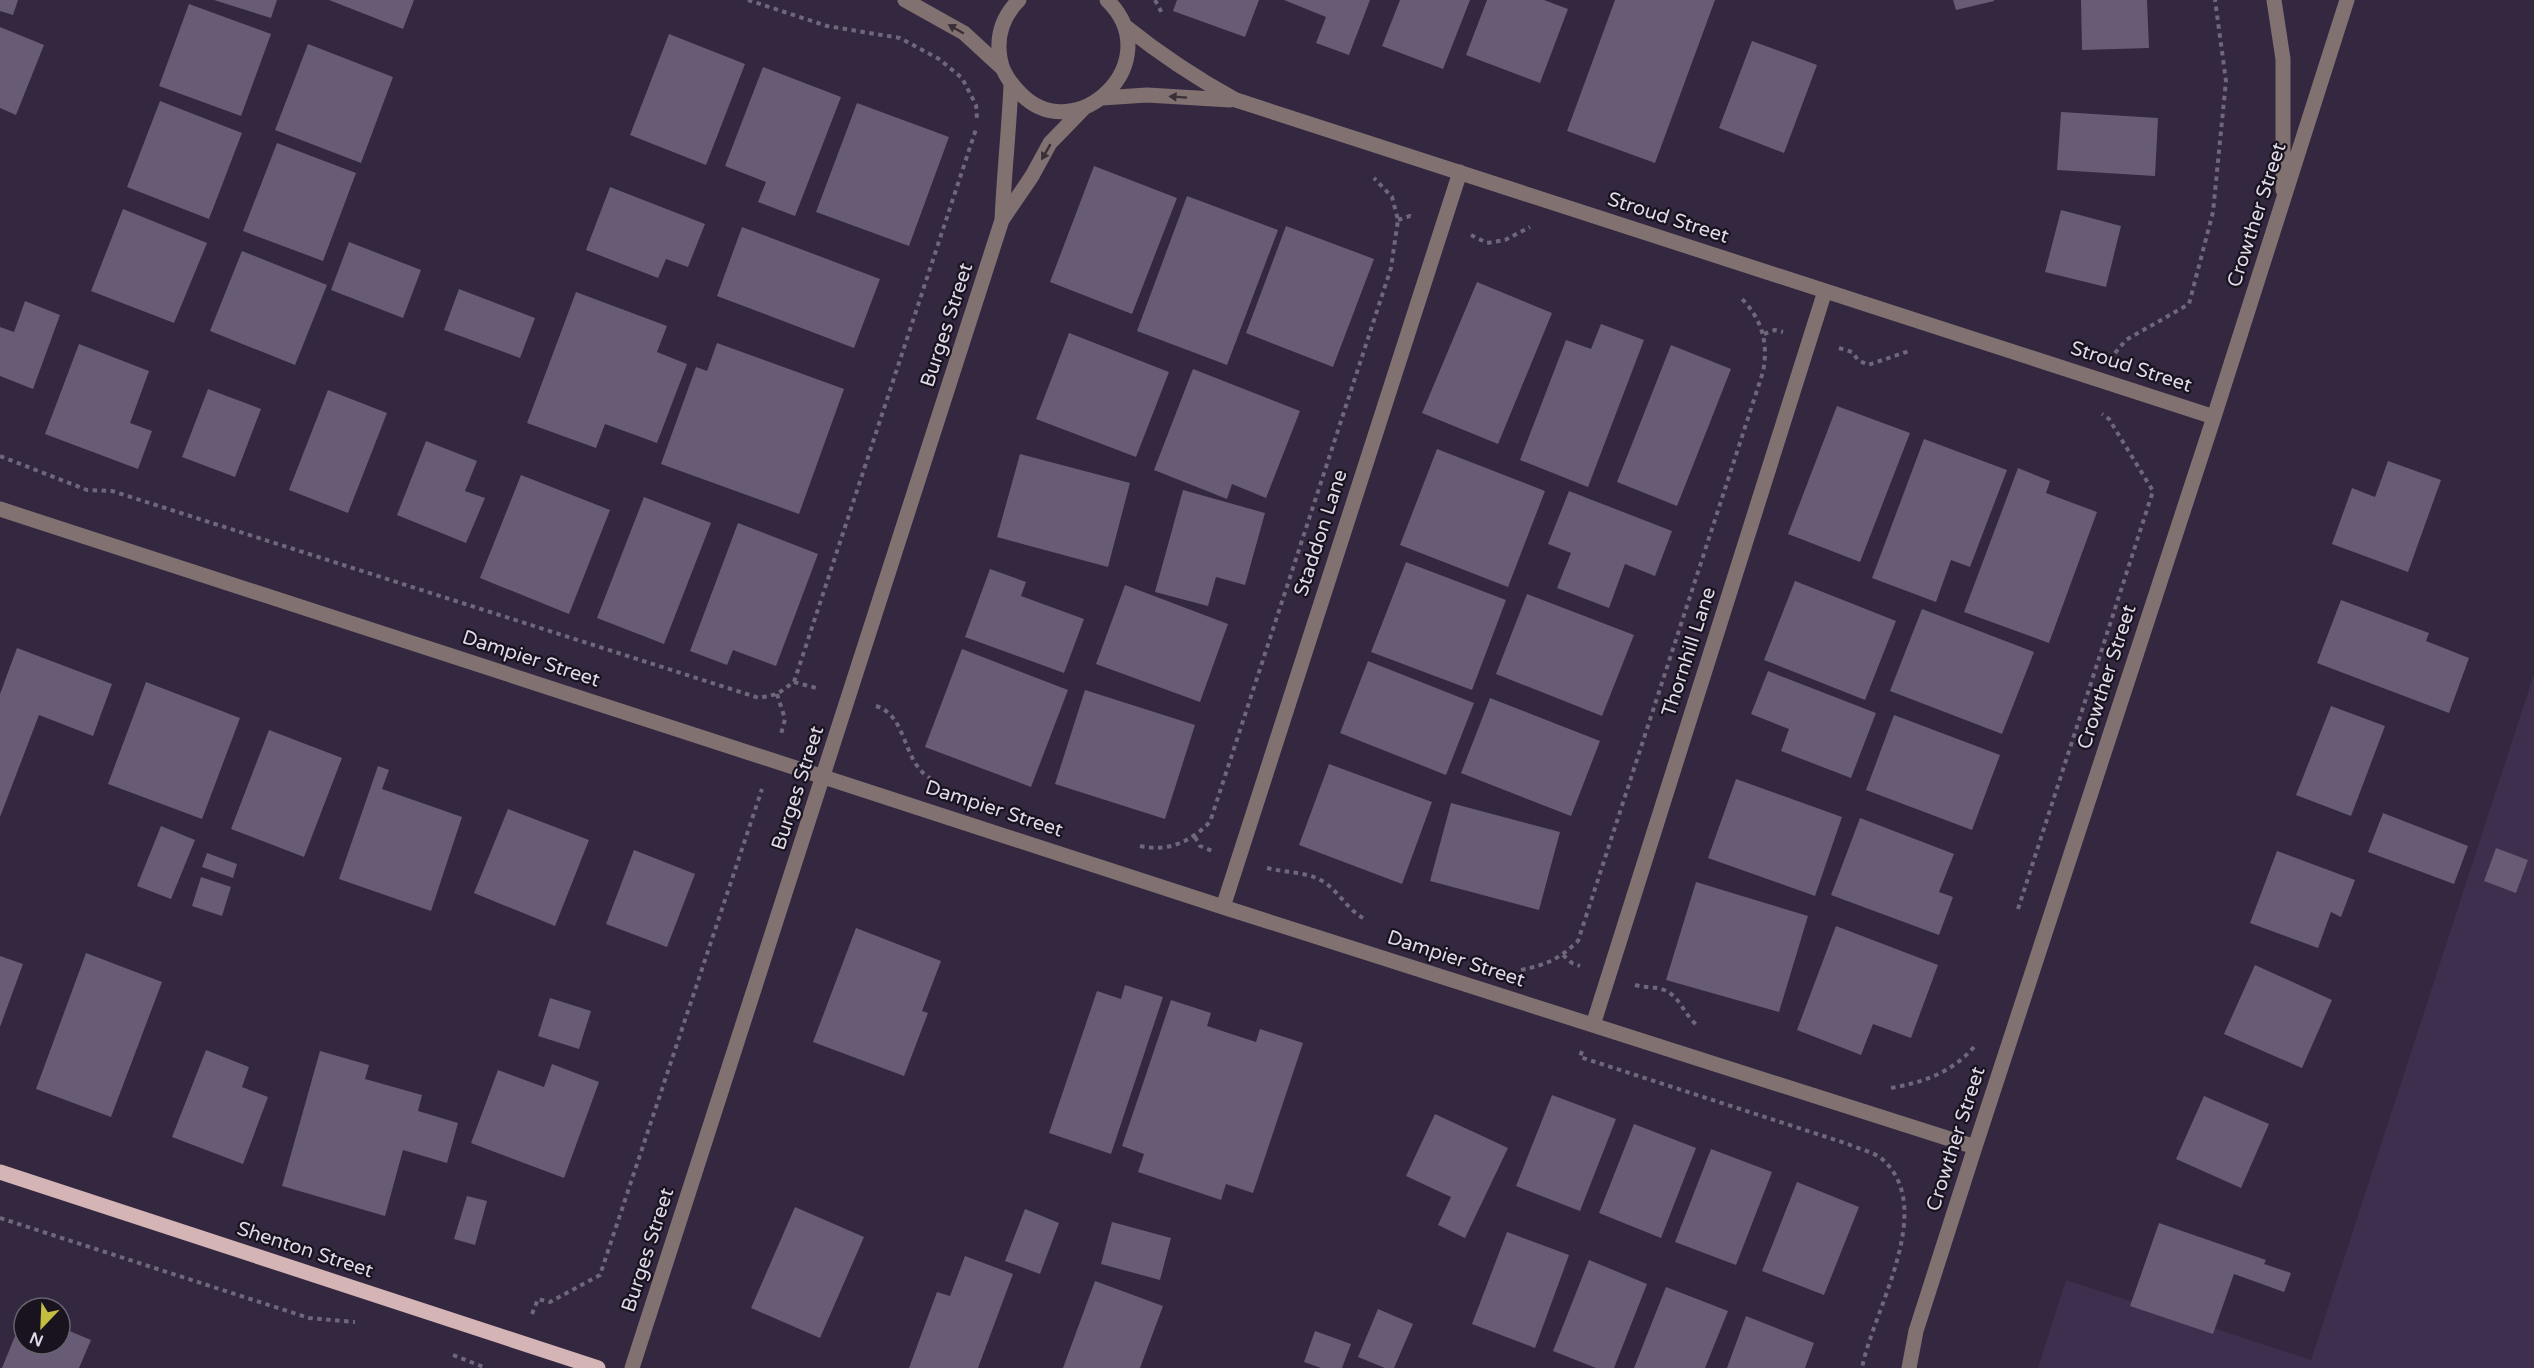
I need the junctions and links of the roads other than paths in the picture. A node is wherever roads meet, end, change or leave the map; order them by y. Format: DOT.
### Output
graph roads {
  1 [pos="905,0"];
  2 [pos="1019,0"];
  3 [pos="2274,0"];
  4 [pos="2348,0"];
  5 [pos="1113,3"];
  6 [pos="1125,26"];
  7 [pos="1001,67"];
  8 [pos="1011,85"];
  9 [pos="1102,98"];
  10 [pos="1236,100"];
  11 [pos="1084,108"];
  12 [pos="1460,172"];
  13 [pos="2283,205"];
  14 [pos="1002,220"];
  15 [pos="1825,291"];
  16 [pos="2214,417"];
  17 [pos="0,509"];
  18 [pos="824,776"];
  19 [pos="1223,907"];
  20 [pos="1593,1025"];
  21 [pos="1975,1147"];
  22 [pos="0,1172"];
  23 [pos="598,1368"];
  24 [pos="632,1368"];
  25 [pos="1909,1368"];
  7 -- 1 [label="street, one-way"];
  2 -- 7 [label="street"];
  3 -- 13 [label="street"];
  4 -- 13 [label="street, Crowther Street"];
  5 -- 6 [label="street"];
  6 -- 9 [label="street"];
  6 -- 10 [label="street, Stroud Street"];
  7 -- 8 [label="street"];
  8 -- 11 [label="street"];
  8 -- 14 [label="street, Burges Street"];
  10 -- 9 [label="street, one-way"];
  9 -- 11 [label="street"];
  10 -- 12 [label="street, Stroud Street"];
  11 -- 14 [label="street, Burges Street, one-way"];
  12 -- 15 [label="street, Stroud Street"];
  12 -- 19 [label="street, Staddon Lane"];
  13 -- 16 [label="street, Crowther Street"];
  14 -- 18 [label="street, Burges Street"];
  15 -- 16 [label="street, Stroud Street"];
  15 -- 20 [label="street, Thornhill Lane"];
  16 -- 21 [label="street, Crowther Street"];
  17 -- 18 [label="street, Dampier Street"];
  18 -- 19 [label="street, Dampier Street"];
  18 -- 24 [label="street, Burges Street"];
  19 -- 20 [label="street, Dampier Street"];
  20 -- 21 [label="street, Dampier Street"];
  21 -- 25 [label="street, Crowther Street"];
  22 -- 23 [label="main road, Shenton Street"];
}
